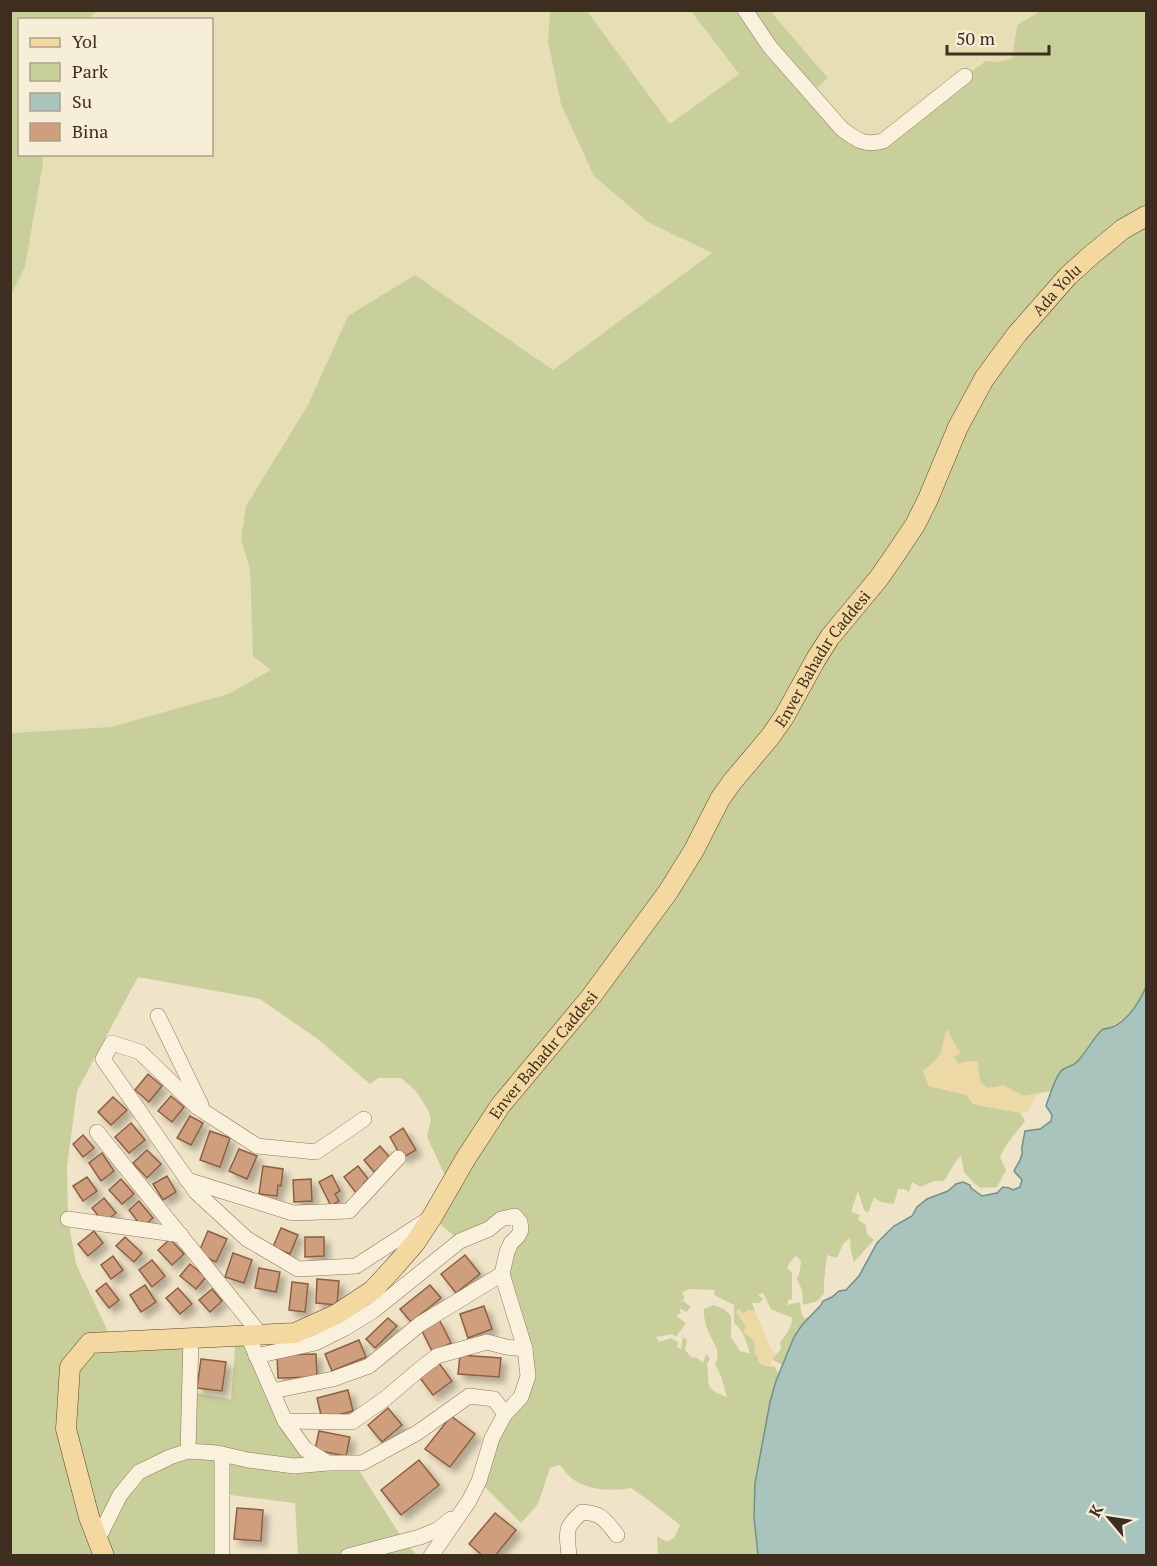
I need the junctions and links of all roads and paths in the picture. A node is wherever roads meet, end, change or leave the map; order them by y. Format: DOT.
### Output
graph roads {
  1 [pos="746,10"];
  2 [pos="965,76"];
  3 [pos="1146,216"];
  4 [pos="984,380"];
  5 [pos="158,1016"];
  6 [pos="204,1112"];
  7 [pos="364,1119"];
  8 [pos="97,1132"];
  9 [pos="398,1158"];
  10 [pos="188,1180"];
  11 [pos="432,1217"];
  12 [pos="68,1219"];
  13 [pos="181,1235"];
  14 [pos="502,1274"];
  15 [pos="255,1335"];
  16 [pos="191,1338"];
  17 [pos="525,1349"];
  18 [pos="256,1356"];
  19 [pos="272,1391"];
  20 [pos="505,1414"];
  21 [pos="285,1421"];
  22 [pos="188,1451"];
  23 [pos="222,1454"];
  24 [pos="328,1463"];
  25 [pos="465,1507"];
  26 [pos="617,1534"];
  27 [pos="101,1547"];
  28 [pos="222,1556"];
  29 [pos="348,1556"];
  30 [pos="431,1556"];
  31 [pos="569,1556"];
  1 -- 2 [label="street"];
  3 -- 4 [label="main road, Ada Yolu"];
  4 -- 11 [label="main road, Enver Bahadır Caddesi"];
  5 -- 6 [label="street"];
  6 -- 7 [label="street"];
  6 -- 10 [label="street"];
  8 -- 13 [label="street"];
  9 -- 10 [label="street"];
  10 -- 11 [label="street"];
  11 -- 15 [label="main road, Enver Bahadır Caddesi"];
  12 -- 13 [label="street"];
  13 -- 15 [label="street"];
  14 -- 17 [label="street"];
  14 -- 18 [label="street"];
  14 -- 19 [label="street"];
  15 -- 16 [label="main road, Enver Bahadır Caddesi"];
  15 -- 18 [label="street"];
  16 -- 22 [label="street"];
  16 -- 27 [label="main road, Enver Bahadır Caddesi"];
  17 -- 20 [label="street"];
  17 -- 21 [label="street"];
  18 -- 19 [label="street"];
  19 -- 21 [label="street"];
  20 -- 24 [label="street"];
  20 -- 25 [label="street"];
  21 -- 24 [label="street"];
  22 -- 23 [label="street"];
  22 -- 27 [label="street"];
  23 -- 24 [label="street"];
  23 -- 28 [label="street"];
  25 -- 29 [label="street"];
  25 -- 30 [label="street"];
  26 -- 31 [label="street"];
}
